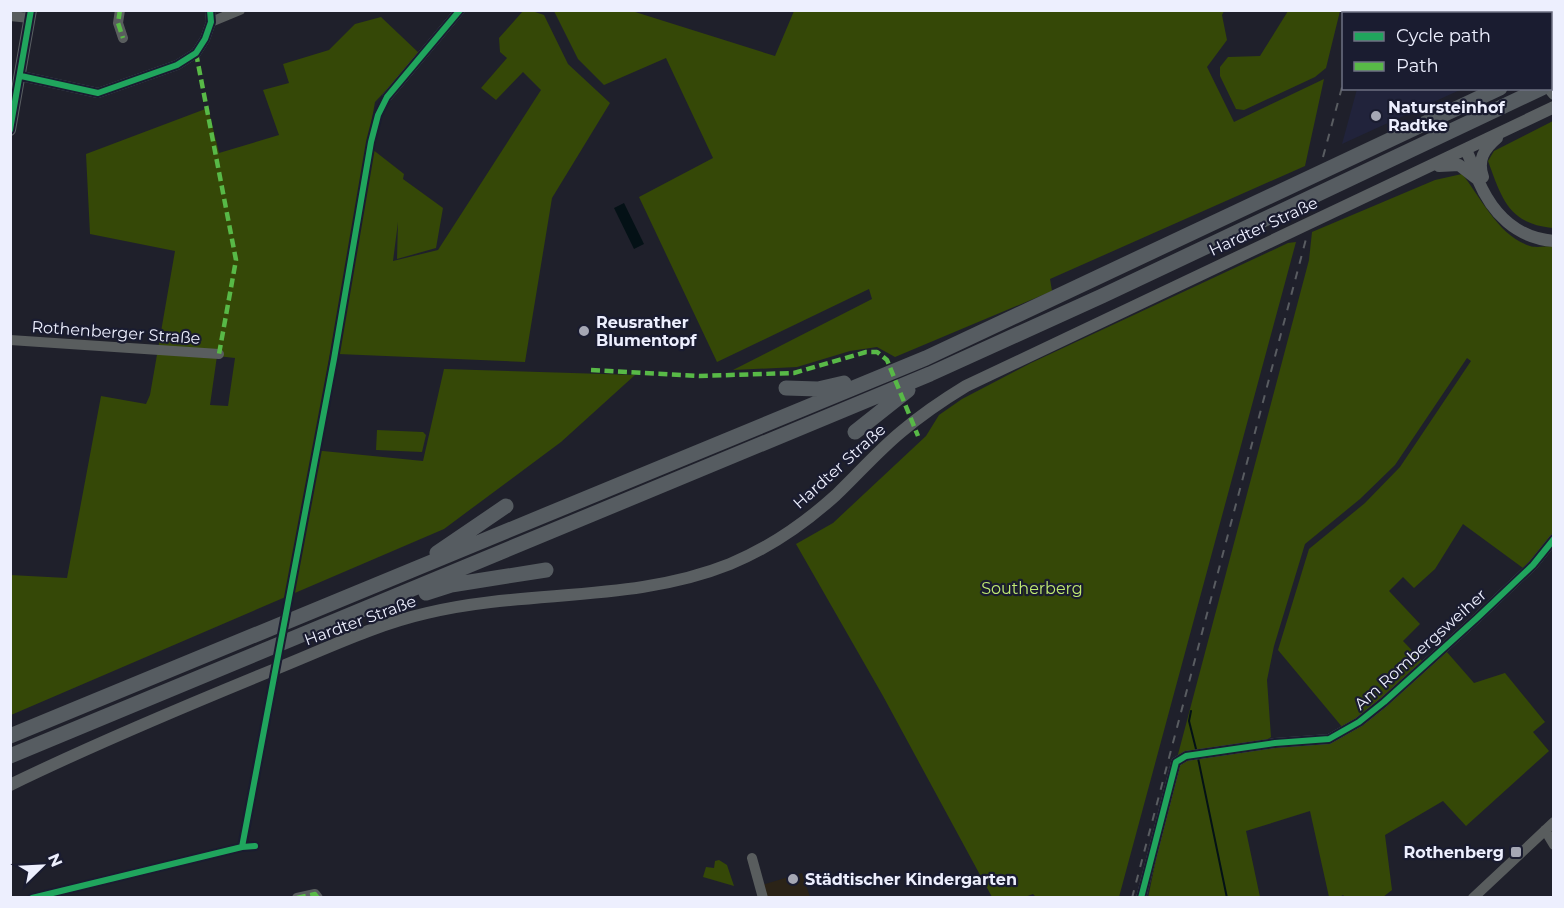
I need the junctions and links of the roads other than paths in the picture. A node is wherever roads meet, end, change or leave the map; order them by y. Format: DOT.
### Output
graph roads {
  1 [pos="120,10"];
  2 [pos="240,10"];
  3 [pos="460,10"];
  4 [pos="31,14"];
  5 [pos="10,16"];
  6 [pos="211,16"];
  7 [pos="123,38"];
  8 [pos="21,76"];
  9 [pos="1496,90"];
  10 [pos="1538,90"];
  11 [pos="387,97"];
  12 [pos="1554,107"];
  13 [pos="1510,129"];
  14 [pos="10,130"];
  15 [pos="1466,150"];
  16 [pos="1424,169"];
  17 [pos="1478,180"];
  18 [pos="1496,212"];
  19 [pos="1554,240"];
  20 [pos="10,340"];
  21 [pos="219,354"];
  22 [pos="930,374"];
  23 [pos="873,379"];
  24 [pos="786,388"];
  25 [pos="855,432"];
  26 [pos="506,506"];
  27 [pos="1554,539"];
  28 [pos="546,570"];
  29 [pos="396,578"];
  30 [pos="380,603"];
  31 [pos="10,736"];
  32 [pos="10,756"];
  33 [pos="10,785"];
  34 [pos="1554,822"];
  35 [pos="1545,830"];
  36 [pos="1554,845"];
  37 [pos="752,858"];
  38 [pos="317,896"];
  39 [pos="297,897"];
  40 [pos="763,897"];
  41 [pos="1141,897"];
  42 [pos="1473,897"];
  1 -- 7 [label="street"];
  2 -- 6 [label="street"];
  3 -- 11 [label="street"];
  4 -- 5 [label="street"];
  4 -- 8 [label="main road"];
  6 -- 8 [label="street"];
  8 -- 14 [label="main road"];
  9 -- 23 [label="highway"];
  10 -- 22 [label="highway"];
  12 -- 13 [label="main road, Hardter Straße"];
  13 -- 15 [label="main road, Hardter Straße"];
  13 -- 18 [label="main road"];
  15 -- 16 [label="main road, Hardter Straße"];
  15 -- 17 [label="main road"];
  16 -- 17 [label="main road"];
  16 -- 33 [label="main road, Hardter Straße"];
  17 -- 18 [label="main road"];
  18 -- 19 [label="main road"];
  20 -- 21 [label="street, Rothenberger Straße"];
  22 -- 25 [label="highway"];
  22 -- 30 [label="highway"];
  23 -- 24 [label="highway"];
  23 -- 29 [label="highway"];
  26 -- 29 [label="highway"];
  27 -- 41 [label="street, Am Rombergsweiher"];
  28 -- 30 [label="highway"];
  29 -- 31 [label="highway"];
  30 -- 32 [label="highway"];
  34 -- 35 [label="street"];
  35 -- 36 [label="street"];
  35 -- 42 [label="street"];
  37 -- 40 [label="street"];
  38 -- 39 [label="street"];
}
